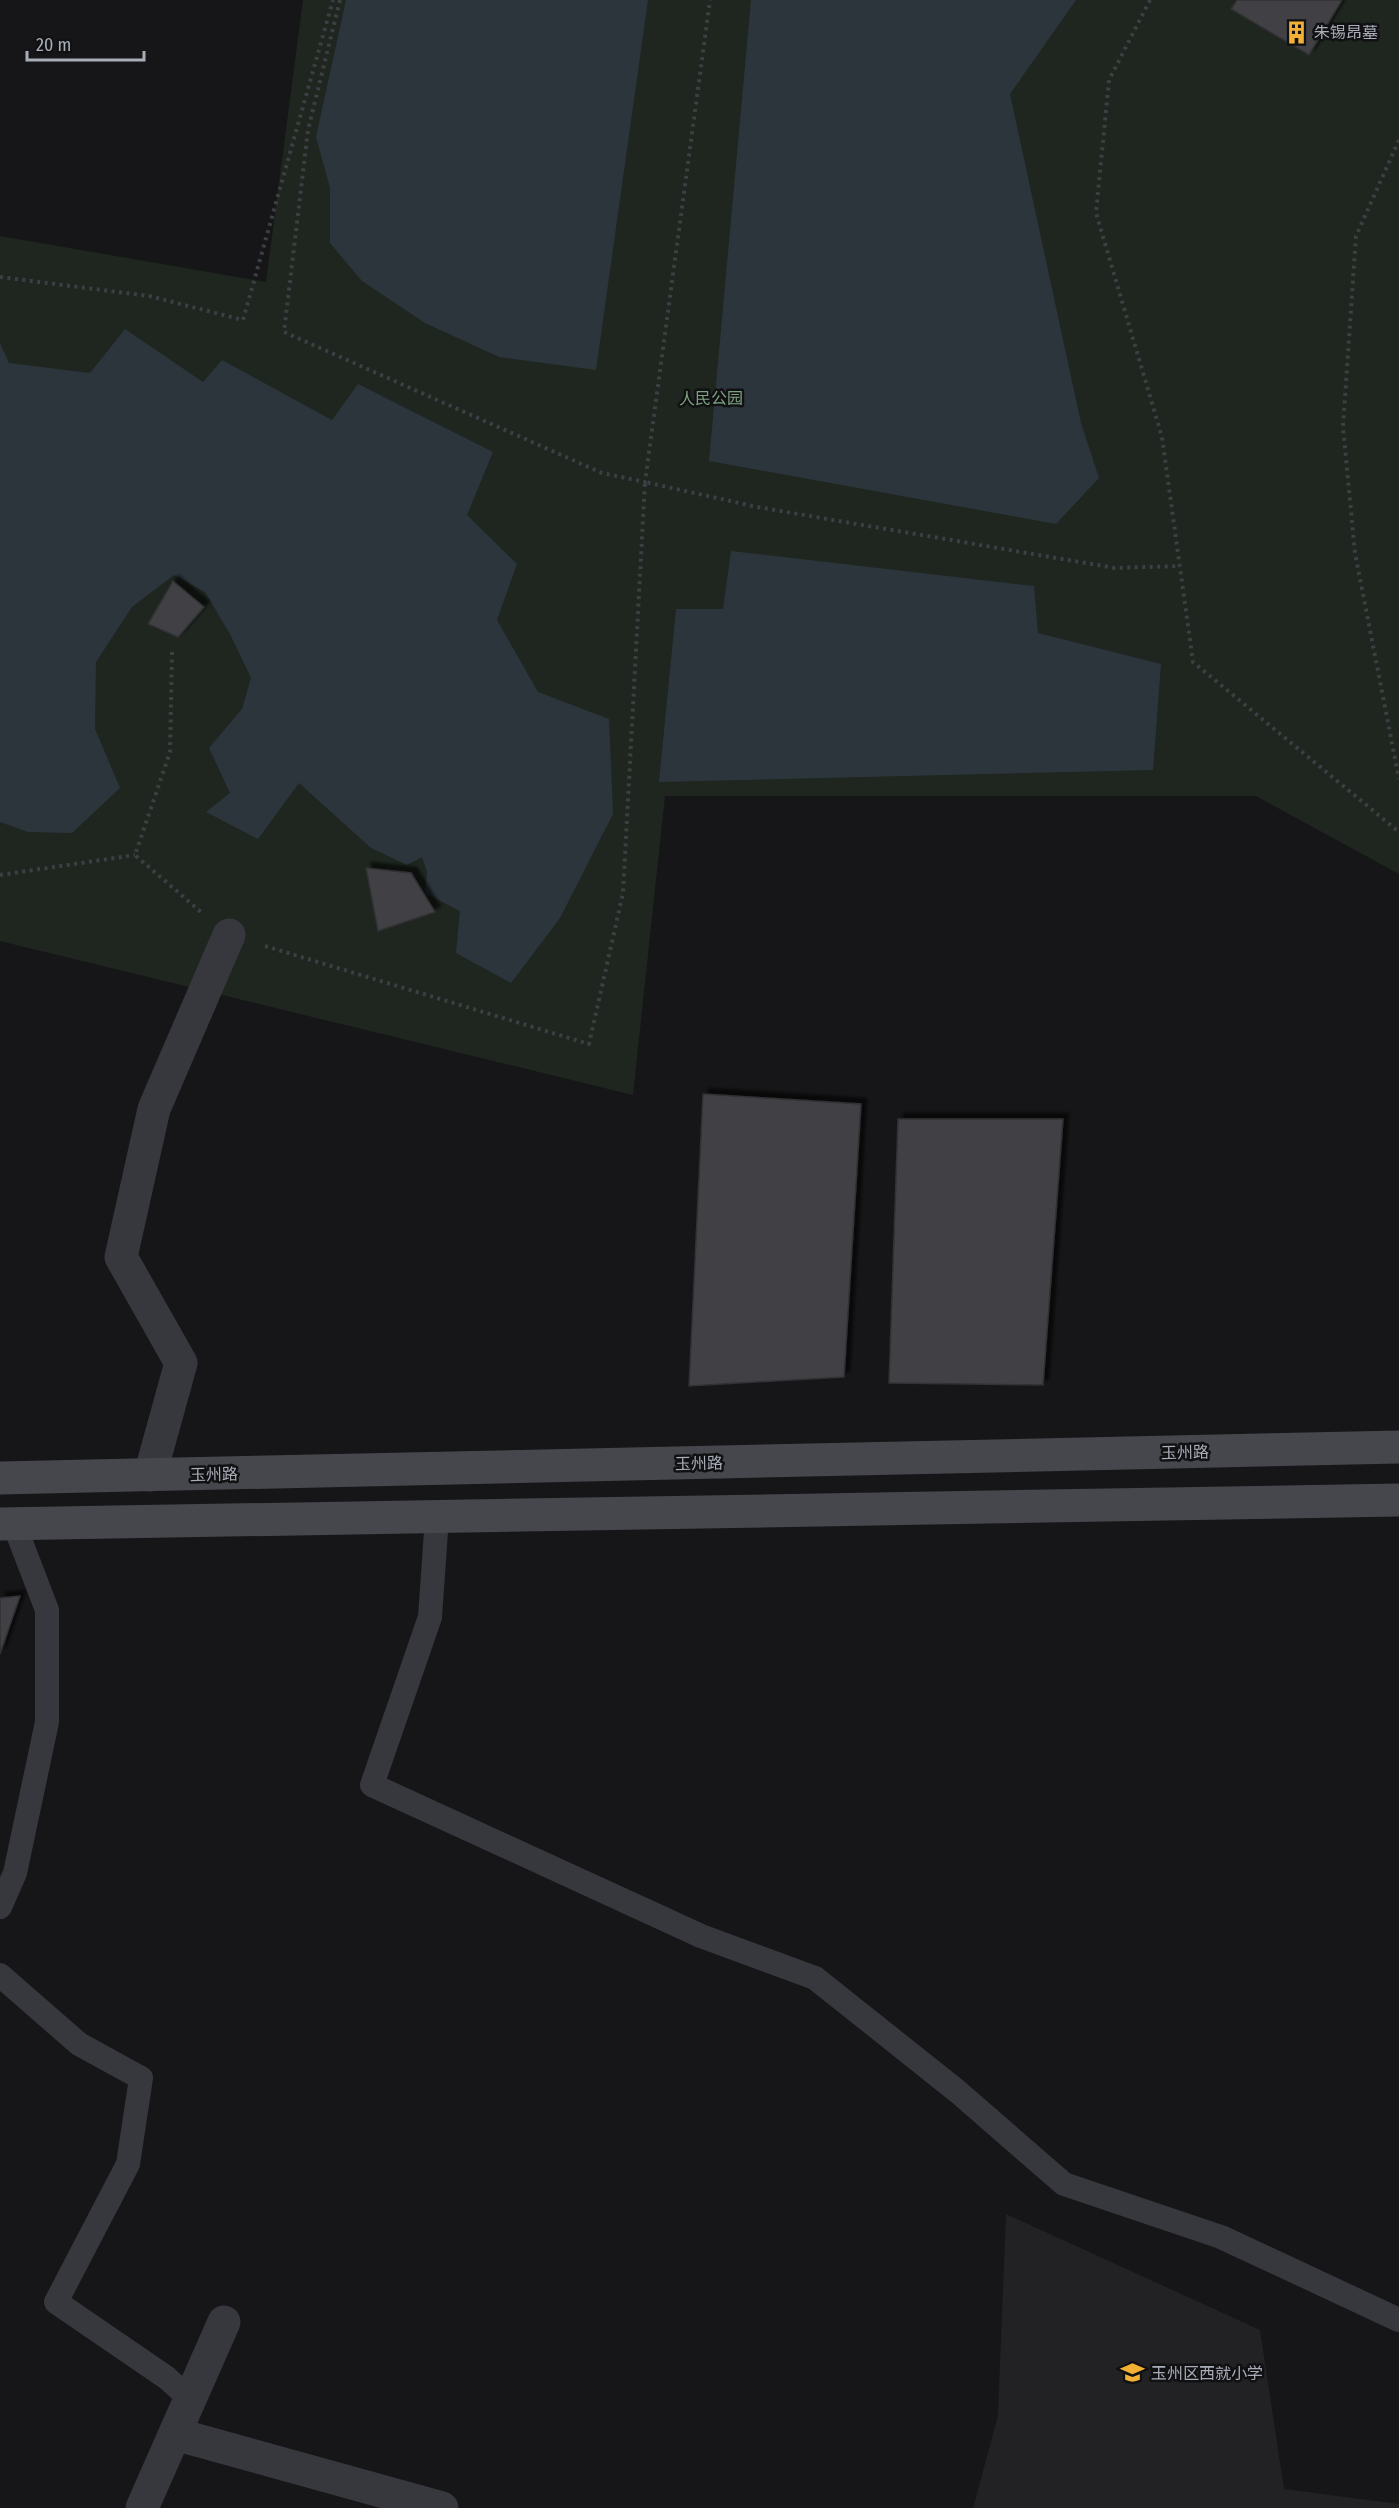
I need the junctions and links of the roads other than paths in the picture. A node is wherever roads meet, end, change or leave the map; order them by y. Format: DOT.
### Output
graph roads {
  1 [pos="229,935"];
  2 [pos="1399,1447"];
  3 [pos="150,1475"];
  4 [pos="0,1478"];
  5 [pos="1399,1500"];
  6 [pos="437,1517"];
  7 [pos="7,1524"];
  8 [pos="0,1907"];
  9 [pos="0,1976"];
  10 [pos="1399,2320"];
  11 [pos="224,2322"];
  12 [pos="190,2399"];
  13 [pos="175,2434"];
  14 [pos="142,2508"];
  15 [pos="442,2508"];
  1 -- 3 [label="street"];
  2 -- 3 [label="main road, 玉州路"];
  3 -- 4 [label="main road, 玉州路"];
  5 -- 6 [label="main road"];
  6 -- 7 [label="main road"];
  6 -- 10 [label="lane"];
  7 -- 8 [label="lane"];
  9 -- 12 [label="lane"];
  11 -- 12 [label="street"];
  12 -- 13 [label="street"];
  13 -- 14 [label="street"];
  13 -- 15 [label="street"];
}
